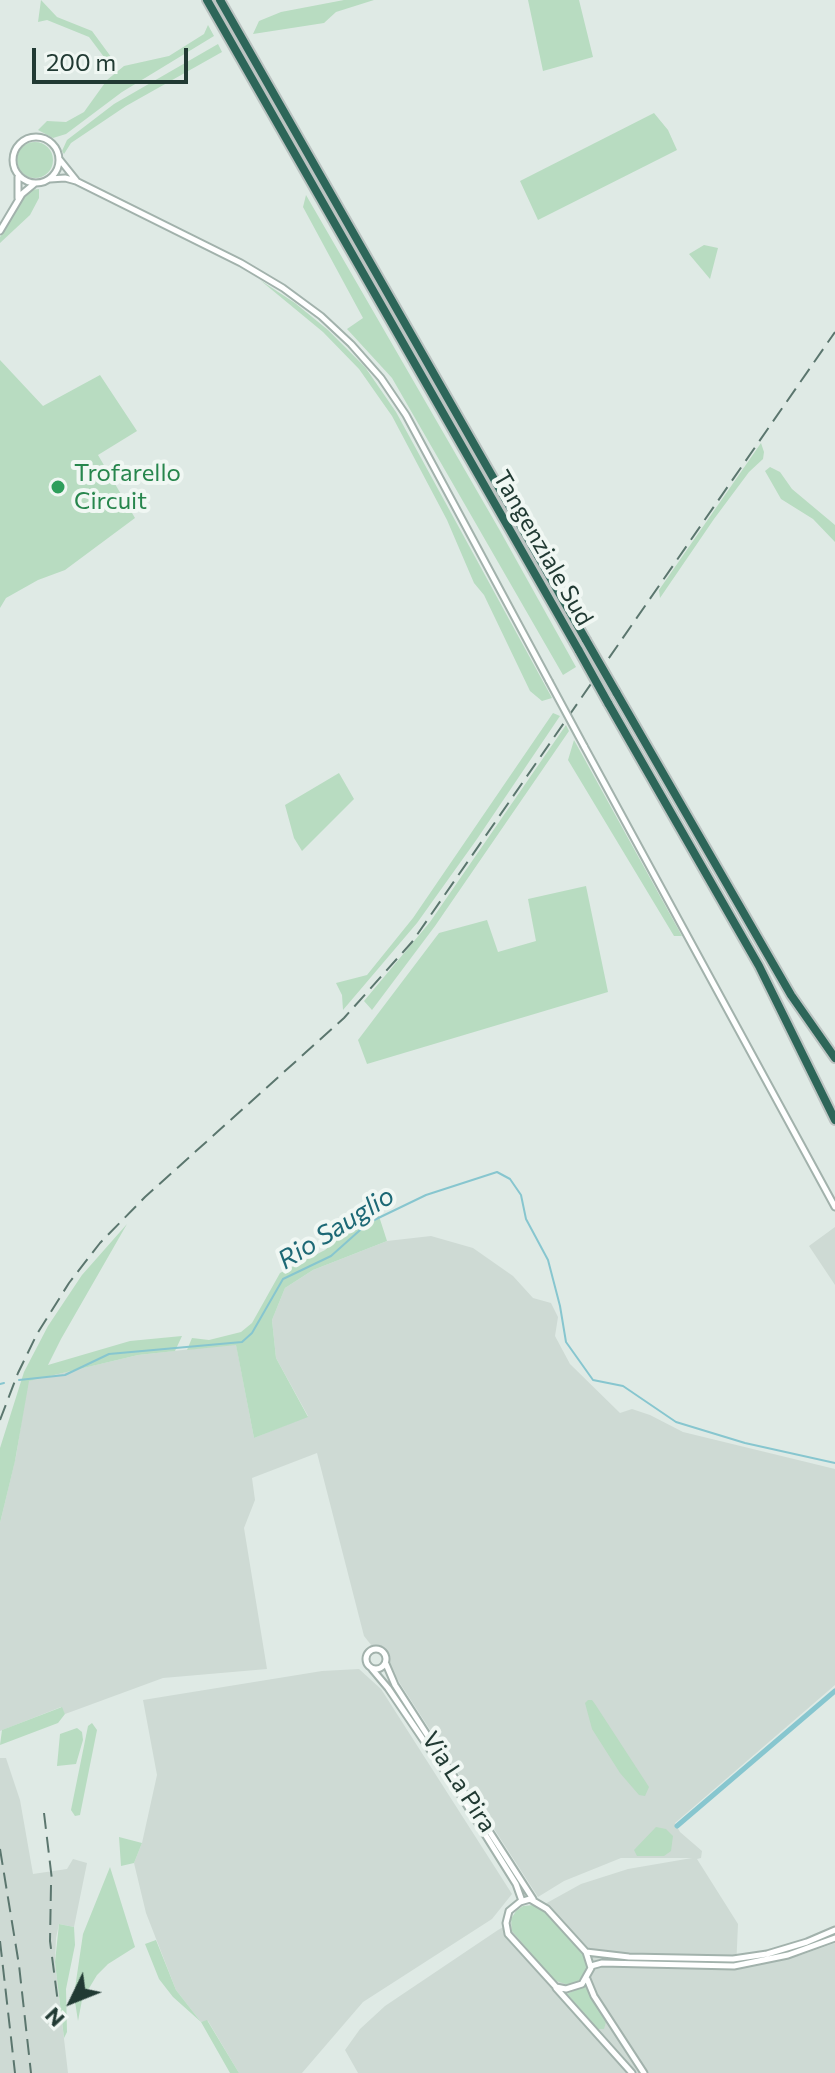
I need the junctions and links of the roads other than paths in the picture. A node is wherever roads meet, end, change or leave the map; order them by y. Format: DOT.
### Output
graph roads {
  1 [pos="207,0"];
  2 [pos="220,0"];
  3 [pos="59,158"];
  4 [pos="18,175"];
  5 [pos="50,179"];
  6 [pos="76,181"];
  7 [pos="35,183"];
  8 [pos="17,203"];
  9 [pos="0,231"];
  10 [pos="835,1058"];
  11 [pos="835,1120"];
  12 [pos="835,1207"];
  13 [pos="386,1664"];
  14 [pos="372,1669"];
  15 [pos="533,1899"];
  16 [pos="522,1901"];
  17 [pos="835,1930"];
  18 [pos="835,1938"];
  19 [pos="586,1952"];
  20 [pos="591,1966"];
  21 [pos="587,1979"];
  22 [pos="556,1987"];
  23 [pos="632,2073"];
  24 [pos="644,2073"];
  1 -- 11 [label="highway, Tangenziale Sud, bridge"];
  2 -- 10 [label="highway, Tangenziale Sud, bridge"];
  3 -- 4 [label="street"];
  3 -- 5 [label="street"];
  3 -- 6 [label="street"];
  4 -- 7 [label="street"];
  4 -- 8 [label="street"];
  5 -- 6 [label="street"];
  5 -- 7 [label="street"];
  6 -- 12 [label="street, bridge"];
  7 -- 8 [label="street"];
  8 -- 9 [label="street"];
  13 -- 14 [label="street"];
  13 -- 14 [label="street"];
  13 -- 15 [label="street, Via La Pira"];
  14 -- 16 [label="street, Via La Pira"];
  15 -- 16 [label="street"];
  15 -- 19 [label="street, Via La Pira"];
  16 -- 22 [label="street"];
  17 -- 19 [label="street"];
  18 -- 20 [label="street"];
  19 -- 20 [label="street"];
  20 -- 21 [label="street"];
  21 -- 22 [label="street"];
  21 -- 24 [label="street"];
  22 -- 23 [label="street"];
}
